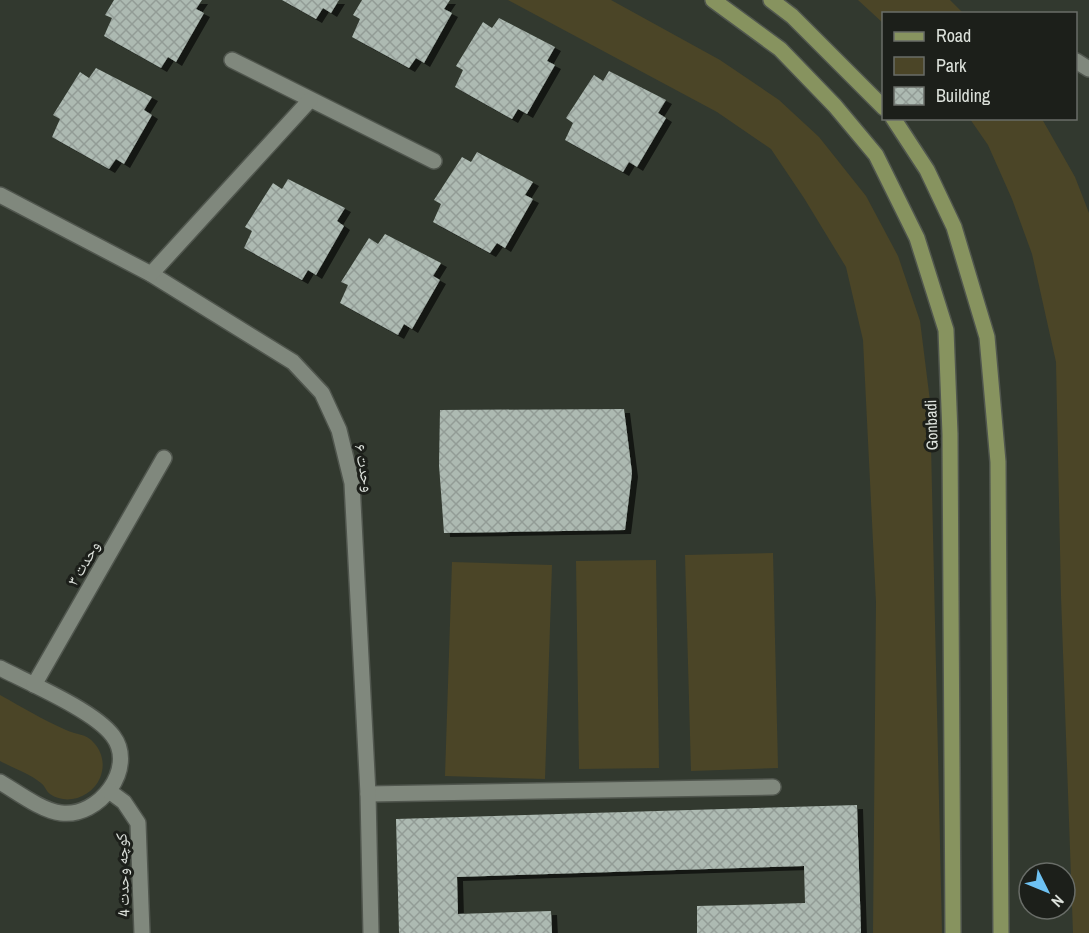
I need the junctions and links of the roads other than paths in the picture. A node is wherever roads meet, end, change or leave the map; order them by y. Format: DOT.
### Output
graph roads {
  1 [pos="713,0"];
  2 [pos="771,0"];
  3 [pos="232,60"];
  4 [pos="310,100"];
  5 [pos="882,106"];
  6 [pos="894,120"];
  7 [pos="434,161"];
  8 [pos="0,195"];
  9 [pos="151,274"];
  10 [pos="164,458"];
  11 [pos="0,668"];
  12 [pos="34,686"];
  13 [pos="0,782"];
  14 [pos="773,787"];
  15 [pos="110,791"];
  16 [pos="368,794"];
  17 [pos="141,933"];
  18 [pos="371,933"];
  19 [pos="953,933"];
  20 [pos="1001,933"];
  1 -- 19 [label="main road, Gonbadi"];
  2 -- 5 [label="main road"];
  3 -- 4 [label="street"];
  4 -- 7 [label="street"];
  4 -- 9 [label="street"];
  6 -- 20 [label="main road"];
  8 -- 9 [label="street, وحدت ۶"];
  9 -- 16 [label="street, وحدت ۶"];
  10 -- 12 [label="street, وحدت ۳"];
  11 -- 12 [label="street"];
  12 -- 15 [label="street"];
  13 -- 15 [label="street"];
  14 -- 16 [label="street"];
  15 -- 17 [label="street, کوچه وحدت 4"];
  16 -- 18 [label="street, وحدت ۶"];
}
